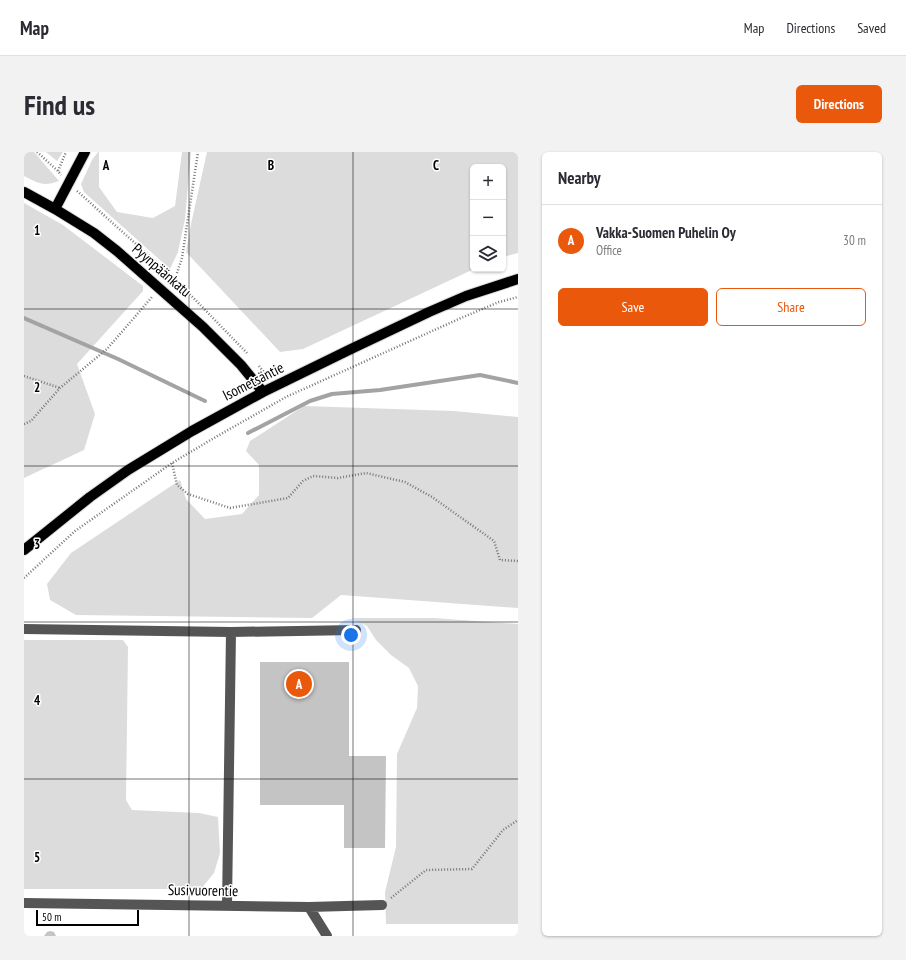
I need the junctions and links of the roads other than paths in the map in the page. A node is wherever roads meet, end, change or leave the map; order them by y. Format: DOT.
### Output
graph roads {
  1 [pos="85,152"];
  2 [pos="24,192"];
  3 [pos="55,209"];
  4 [pos="518,279"];
  5 [pos="263,392"];
  6 [pos="24,550"];
  7 [pos="24,630"];
  8 [pos="356,630"];
  9 [pos="231,632"];
  10 [pos="24,903"];
  11 [pos="227,905"];
  12 [pos="382,905"];
  13 [pos="309,907"];
  14 [pos="327,936"];
  1 -- 3 [label="main road"];
  2 -- 3 [label="main road, Pyynpäänkatu"];
  3 -- 5 [label="main road, Pyynpäänkatu"];
  4 -- 5 [label="main road, Isometsäntie"];
  5 -- 6 [label="main road, Isometsäntie"];
  7 -- 9 [label="street"];
  8 -- 9 [label="street"];
  9 -- 11 [label="street"];
  10 -- 11 [label="street, Susivuorentie"];
  11 -- 13 [label="street, Susivuorentie"];
  12 -- 13 [label="street, Susivuorentie"];
  13 -- 14 [label="street"];
}
